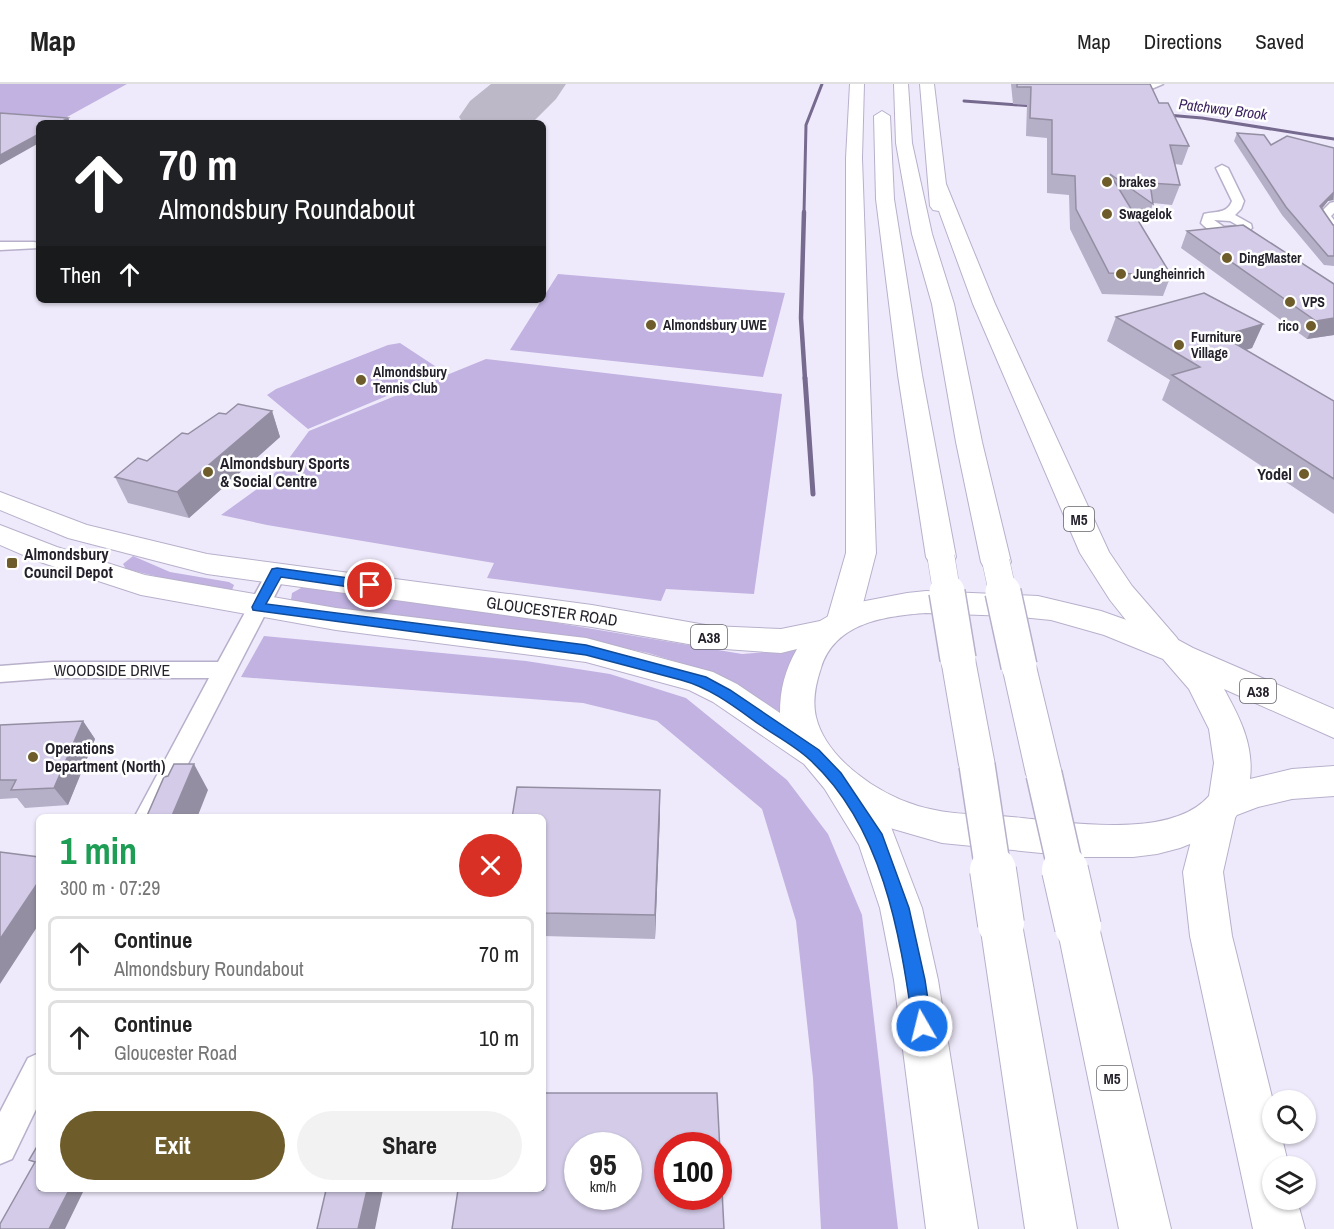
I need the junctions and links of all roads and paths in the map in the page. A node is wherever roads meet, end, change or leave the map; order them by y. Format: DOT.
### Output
graph roads {
  1 [pos="857,84"];
  2 [pos="901,84"];
  3 [pos="927,84"];
  4 [pos="1092,84"];
  5 [pos="1158,84"];
  6 [pos="882,100"];
  7 [pos="854,158"];
  8 [pos="1222,168"];
  9 [pos="938,186"];
  10 [pos="1334,206"];
  11 [pos="1241,226"];
  12 [pos="1334,229"];
  13 [pos="0,246"];
  14 [pos="34,246"];
  15 [pos="899,303"];
  16 [pos="943,304"];
  17 [pos="0,500"];
  18 [pos="0,534"];
  19 [pos="277,572"];
  20 [pos="258,607"];
  21 [pos="835,625"];
  22 [pos="1174,651"];
  23 [pos="224,670"];
  24 [pos="0,674"];
  25 [pos="1334,724"];
  26 [pos="825,766"];
  27 [pos="1334,781"];
  28 [pos="1221,809"];
  29 [pos="149,814"];
  30 [pos="36,1080"];
  31 [pos="0,1148"];
  32 [pos="1262,1156"];
  33 [pos="1275,1210"];
  34 [pos="952,1229"];
  35 [pos="1051,1229"];
  36 [pos="1145,1229"];
  37 [pos="1279,1229"];
  1 -- 7 [label="main road"];
  2 -- 16 [label="main road, M5"];
  3 -- 9 [label="main road, M5"];
  4 -- 5 [label="street"];
  6 -- 15 [label="main road"];
  7 -- 15 [label="main road"];
  7 -- 21 [label="main road"];
  8 -- 11 [label="street"];
  9 -- 16 [label="main road, M5"];
  9 -- 22 [label="main road, M5"];
  10 -- 12 [label="street"];
  13 -- 14 [label="street"];
  15 -- 35 [label="main road, bridge"];
  16 -- 36 [label="main road, M5, bridge"];
  17 -- 19 [label="main road, GLOUCESTER ROAD / A38"];
  18 -- 20 [label="main road, GLOUCESTER ROAD"];
  19 -- 20 [label="street"];
  19 -- 21 [label="main road, GLOUCESTER ROAD / A38"];
  20 -- 23 [label="street"];
  20 -- 26 [label="main road, GLOUCESTER ROAD"];
  21 -- 22 [label="main road, GLOUCESTER ROAD"];
  21 -- 26 [label="main road"];
  22 -- 25 [label="main road, A38"];
  22 -- 28 [label="main road"];
  23 -- 24 [label="street, WOODSIDE DRIVE"];
  23 -- 29 [label="street"];
  26 -- 28 [label="main road, GLOUCESTER ROAD"];
  26 -- 34 [label="main road"];
  27 -- 28 [label="main road"];
  28 -- 32 [label="main road"];
  30 -- 31 [label="street"];
  33 -- 37 [label="main road"];
}
